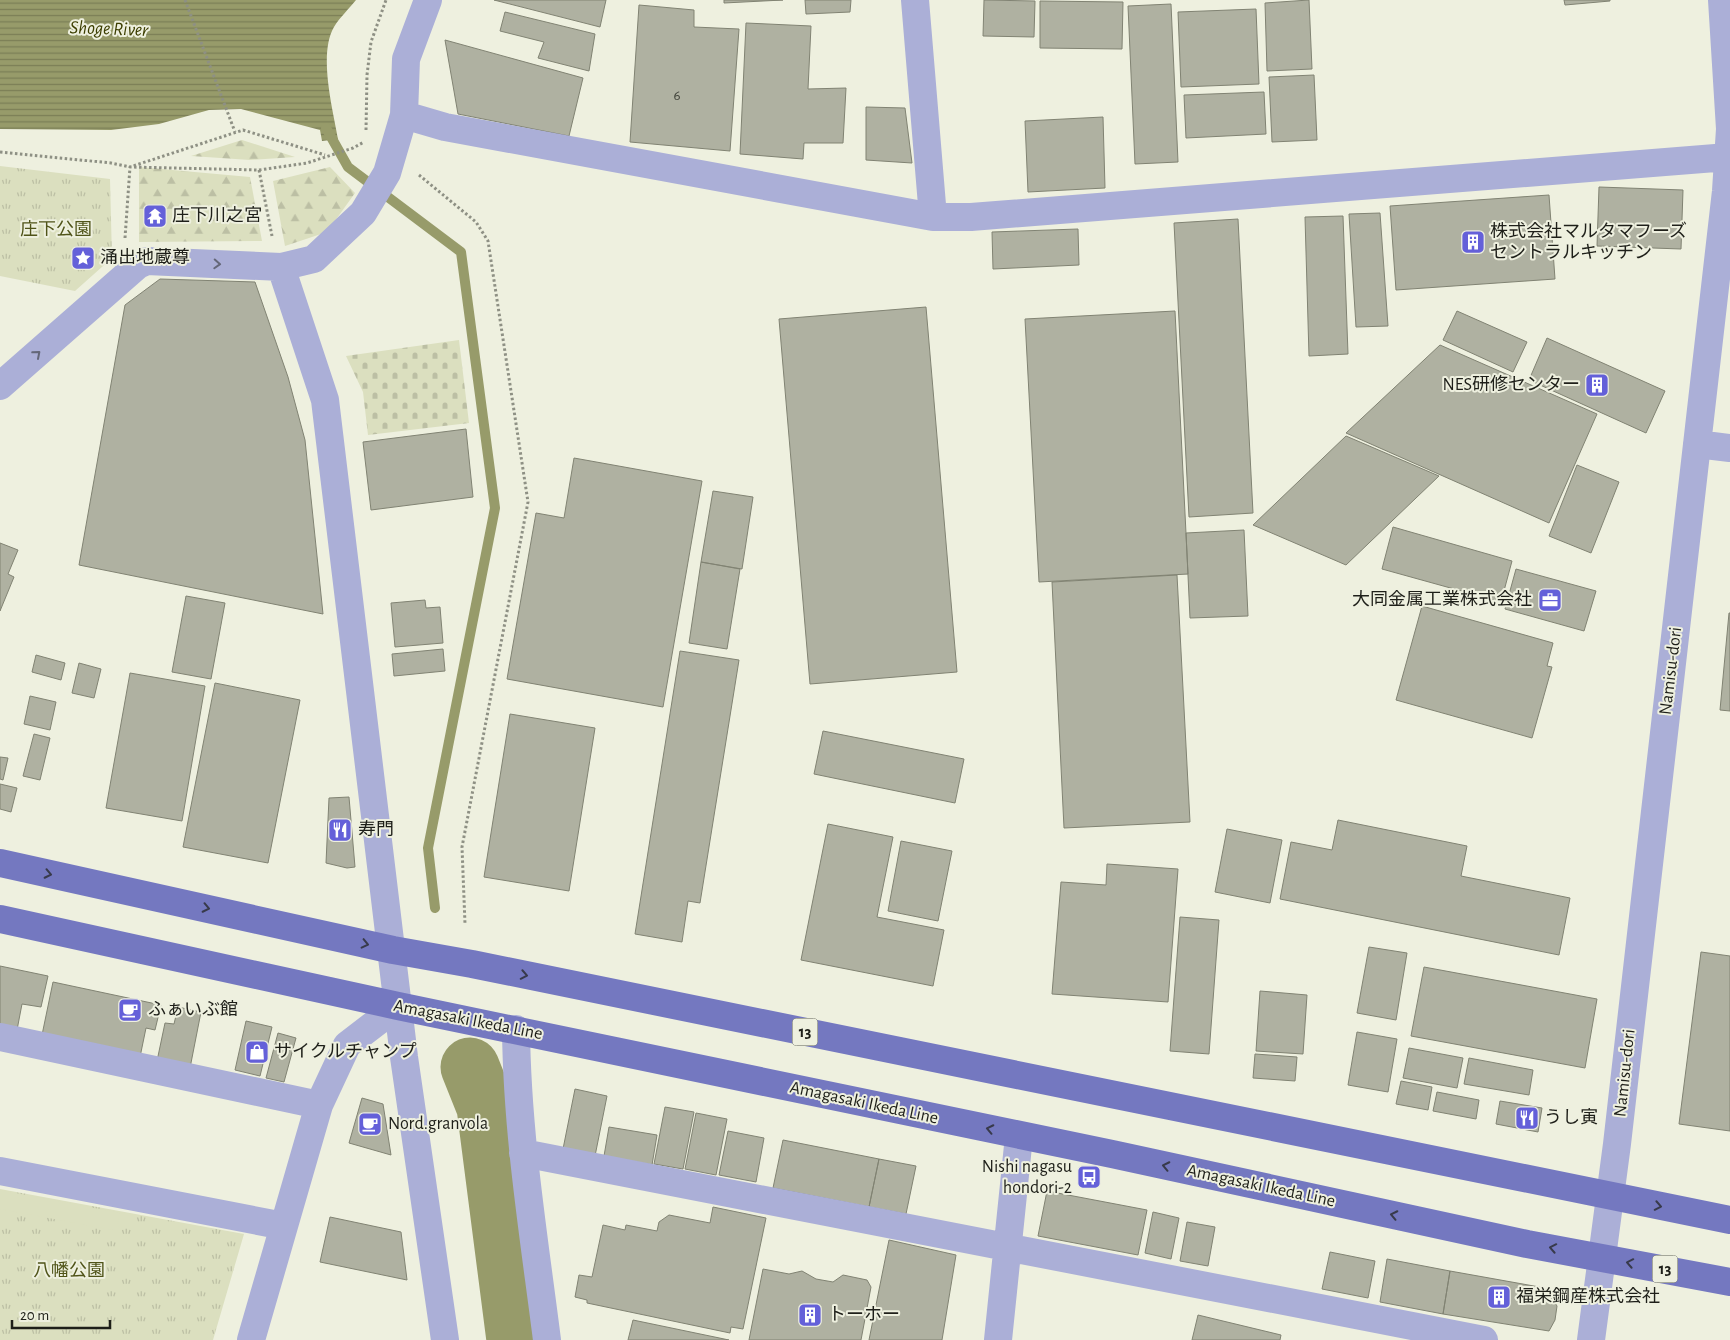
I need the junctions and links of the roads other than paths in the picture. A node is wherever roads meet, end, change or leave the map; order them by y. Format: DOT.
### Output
graph roads {
  1 [pos="428,0"];
  2 [pos="915,0"];
  3 [pos="1722,0"];
  4 [pos="404,115"];
  5 [pos="1728,157"];
  6 [pos="932,217"];
  7 [pos="281,267"];
  8 [pos="0,386"];
  9 [pos="1697,444"];
  10 [pos="1730,448"];
  11 [pos="0,864"];
  12 [pos="0,919"];
  13 [pos="393,950"];
  14 [pos="398,1006"];
  15 [pos="516,1029"];
  16 [pos="0,1037"];
  17 [pos="319,1105"];
  18 [pos="1019,1136"];
  19 [pos="523,1153"];
  20 [pos="0,1171"];
  21 [pos="1610,1196"];
  22 [pos="1730,1220"];
  23 [pos="284,1226"];
  24 [pos="1007,1248"];
  25 [pos="1600,1257"];
  26 [pos="1730,1282"];
  27 [pos="251,1340"];
  28 [pos="445,1340"];
  29 [pos="547,1340"];
  30 [pos="998,1340"];
  31 [pos="1484,1340"];
  32 [pos="1591,1340"];
  1 -- 4 [label="street"];
  2 -- 6 [label="street"];
  3 -- 5 [label="street, Namisu-dori"];
  4 -- 6 [label="street"];
  4 -- 7 [label="street"];
  5 -- 6 [label="street"];
  5 -- 9 [label="street, Namisu-dori"];
  8 -- 7 [label="street, one-way"];
  7 -- 13 [label="street"];
  9 -- 10 [label="street"];
  9 -- 21 [label="street, Namisu-dori"];
  11 -- 13 [label="main road, 13, one-way"];
  12 -- 14 [label="main road, Amagasaki Ikeda Line / 13"];
  13 -- 14 [label="street"];
  13 -- 21 [label="main road, 13, one-way"];
  14 -- 15 [label="main road, Amagasaki Ikeda Line / 13"];
  14 -- 17 [label="street"];
  14 -- 28 [label="street"];
  18 -- 15 [label="main road, Amagasaki Ikeda Line / 13, one-way"];
  15 -- 19 [label="street"];
  16 -- 17 [label="street"];
  17 -- 23 [label="street"];
  18 -- 24 [label="street"];
  25 -- 18 [label="main road, Amagasaki Ikeda Line / 13, one-way"];
  19 -- 24 [label="street"];
  19 -- 29 [label="street"];
  20 -- 23 [label="street"];
  21 -- 22 [label="main road, 13, one-way"];
  21 -- 25 [label="street, Namisu-dori"];
  23 -- 27 [label="street"];
  24 -- 30 [label="street"];
  24 -- 31 [label="street"];
  26 -- 25 [label="main road, Amagasaki Ikeda Line / 13, one-way"];
  25 -- 32 [label="street, Namisu-dori"];
}
